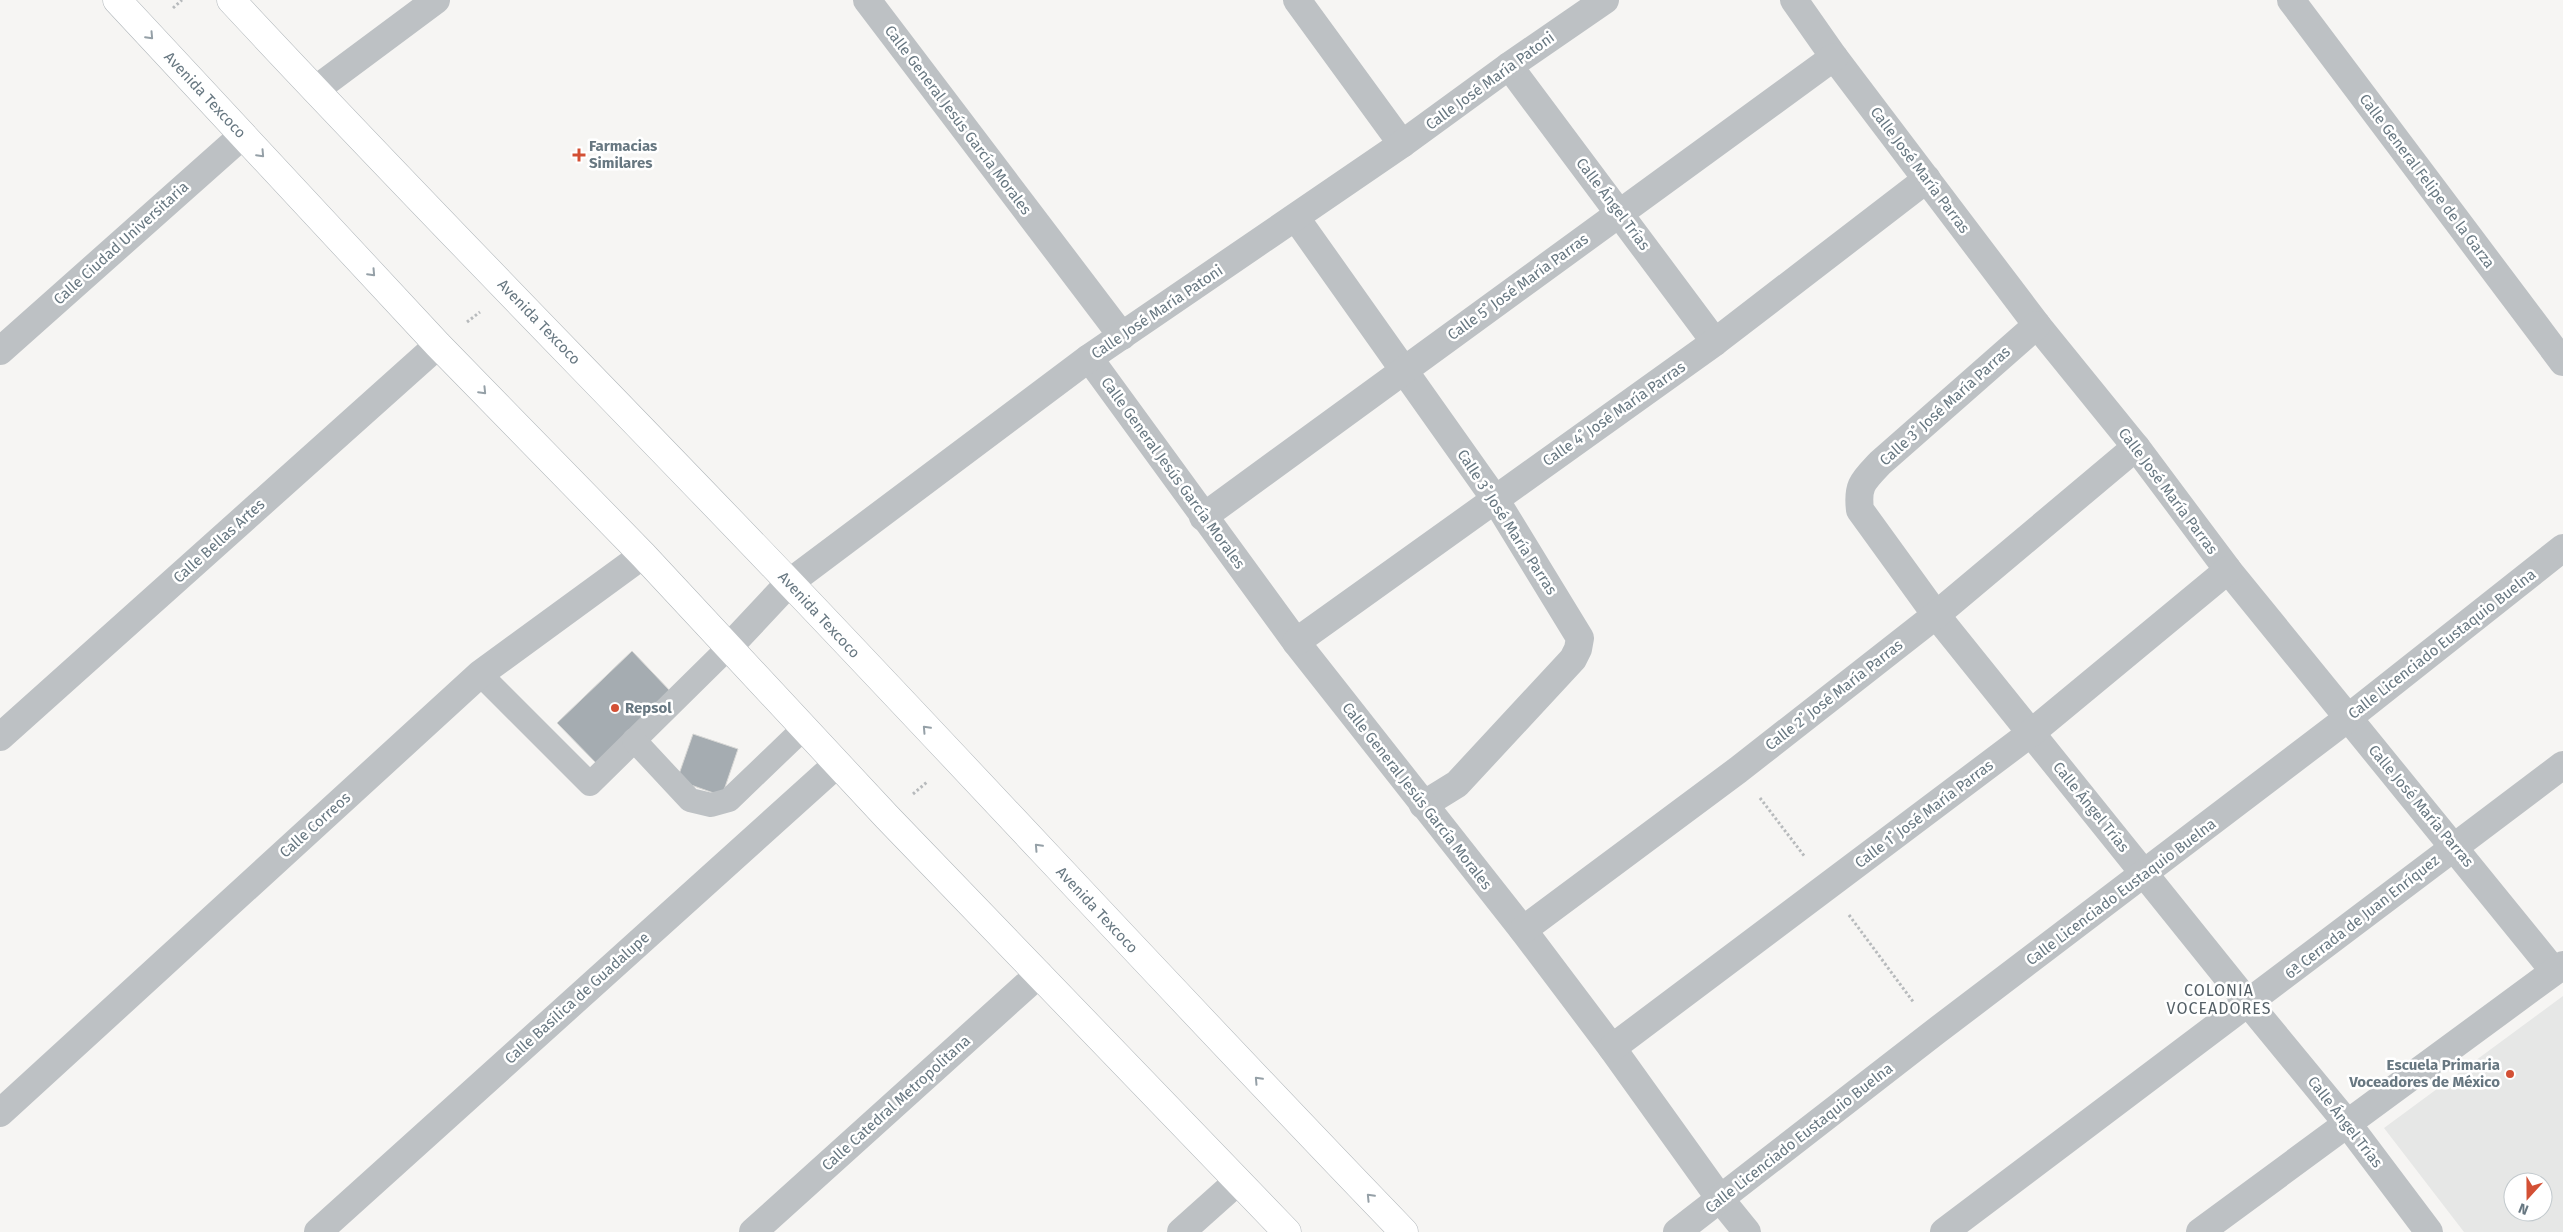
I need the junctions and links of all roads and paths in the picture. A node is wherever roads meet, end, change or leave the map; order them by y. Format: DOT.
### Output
graph roads {
  1 [pos="117,0"];
  2 [pos="231,0"];
  3 [pos="436,0"];
  4 [pos="867,0"];
  5 [pos="1297,0"];
  6 [pos="1605,0"];
  7 [pos="1794,0"];
  8 [pos="2291,0"];
  9 [pos="1834,57"];
  10 [pos="1509,66"];
  11 [pos="315,90"];
  12 [pos="243,135"];
  13 [pos="1402,144"];
  14 [pos="1927,179"];
  15 [pos="1620,213"];
  16 [pos="1296,218"];
  17 [pos="508,290"];
  18 [pos="2037,325"];
  19 [pos="1122,336"];
  20 [pos="1715,342"];
  21 [pos="438,345"];
  22 [pos="0,351"];
  23 [pos="1090,358"];
  24 [pos="2563,362"];
  25 [pos="1404,370"];
  26 [pos="2136,447"];
  27 [pos="1858,492"];
  28 [pos="1495,499"];
  29 [pos="1203,517"];
  30 [pos="643,555"];
  31 [pos="2558,561"];
  32 [pos="2228,570"];
  33 [pos="789,582"];
  34 [pos="1936,615"];
  35 [pos="1296,642"];
  36 [pos="729,647"];
  37 [pos="480,674"];
  38 [pos="2348,718"];
  39 [pos="803,728"];
  40 [pos="2031,733"];
  41 [pos="0,737"];
  42 [pos="634,740"];
  43 [pos="954,758"];
  44 [pos="837,764"];
  45 [pos="2563,765"];
  46 [pos="1423,804"];
  47 [pos="887,817"];
  48 [pos="2455,846"];
  49 [pos="2145,874"];
  50 [pos="1523,930"];
  51 [pos="2559,968"];
  52 [pos="1039,974"];
  53 [pos="2249,1004"];
  54 [pos="1612,1048"];
  55 [pos="0,1113"];
  56 [pos="2348,1123"];
  57 [pos="1238,1181"];
  58 [pos="1721,1200"];
  59 [pos="318,1232"];
  60 [pos="753,1232"];
  61 [pos="1181,1232"];
  62 [pos="1287,1232"];
  63 [pos="1404,1232"];
  64 [pos="1677,1232"];
  65 [pos="1747,1232"];
  66 [pos="1944,1232"];
  67 [pos="2200,1232"];
  68 [pos="2429,1232"];
  1 -- 12 [label="main road, Avenida Texcoco, one-way"];
  2 -- 11 [label="main road, Avenida Texcoco"];
  3 -- 11 [label="street"];
  4 -- 19 [label="street, Calle General Jesús García Morales"];
  5 -- 13 [label="street"];
  6 -- 10 [label="street, Calle José María Patoni"];
  7 -- 9 [label="street, Calle José María Parras"];
  8 -- 24 [label="street, Calle General Felipe de la Garza"];
  9 -- 14 [label="street, Calle José María Parras"];
  9 -- 15 [label="street, Calle 5˚ José María Parras"];
  10 -- 13 [label="street, Calle José María Patoni"];
  10 -- 15 [label="street, Calle Ángel Trías"];
  11 -- 17 [label="main road, Avenida Texcoco"];
  12 -- 21 [label="main road, Avenida Texcoco, one-way"];
  12 -- 22 [label="street, Calle Ciudad Universitaria"];
  13 -- 16 [label="street, Calle José María Patoni"];
  14 -- 18 [label="street, Calle José María Parras"];
  14 -- 20 [label="street, Calle 4˚ José María Parras"];
  15 -- 20 [label="street, Calle Ángel Trías"];
  15 -- 25 [label="street, Calle 5˚ José María Parras"];
  16 -- 19 [label="street, Calle José María Patoni"];
  16 -- 25 [label="street, Calle 3˚ José María Parras"];
  17 -- 21 [label="path"];
  17 -- 33 [label="main road, Avenida Texcoco"];
  18 -- 26 [label="street, Calle José María Parras"];
  18 -- 27 [label="street, Calle 3˚ José María Parras"];
  19 -- 23 [label="street, Calle José María Patoni"];
  20 -- 28 [label="street, Calle 4˚ José María Parras"];
  21 -- 30 [label="main road, Avenida Texcoco, one-way"];
  21 -- 41 [label="street, Calle Bellas Artes"];
  23 -- 29 [label="street, Calle General Jesús García Morales"];
  23 -- 33 [label="street, Calle José María Patoni"];
  25 -- 28 [label="street, Calle 3˚ José María Parras"];
  25 -- 29 [label="street, Calle 5˚ José María Parras"];
  26 -- 32 [label="street, Calle José María Parras"];
  26 -- 34 [label="street, Calle 2˚ José María Parras"];
  27 -- 34 [label="street, Calle Ángel Trías"];
  28 -- 35 [label="street, Calle 4˚ José María Parras"];
  28 -- 46 [label="street, Calle 3˚ José María Parras"];
  29 -- 35 [label="street, Calle General Jesús García Morales"];
  30 -- 36 [label="main road, Avenida Texcoco"];
  30 -- 37 [label="street, Calle Correos"];
  31 -- 38 [label="street, Calle Licenciado Eustaquio Buelna"];
  32 -- 38 [label="street, Calle José María Parras"];
  32 -- 40 [label="street, Calle 1˚ José María Parras"];
  33 -- 36 [label="street, Calle José María Patoni"];
  43 -- 33 [label="main road, Avenida Texcoco, one-way"];
  34 -- 40 [label="street, Calle Ángel Trías"];
  34 -- 50 [label="street, Calle 2˚ José María Parras"];
  35 -- 46 [label="street, Calle General Jesús García Morales"];
  36 -- 39 [label="main road, Avenida Texcoco"];
  36 -- 42 [label="lane"];
  37 -- 42 [label="lane"];
  37 -- 55 [label="street, Calle Correos"];
  38 -- 48 [label="street, Calle José María Parras"];
  38 -- 49 [label="street, Calle Licenciado Eustaquio Buelna"];
  39 -- 42 [label="lane"];
  39 -- 44 [label="main road, Avenida Texcoco"];
  40 -- 49 [label="street, Calle Ángel Trías"];
  40 -- 54 [label="street, Calle 1˚ José María Parras"];
  43 -- 47 [label="path"];
  63 -- 43 [label="main road, Avenida Texcoco, one-way"];
  44 -- 47 [label="main road, Avenida Texcoco"];
  44 -- 59 [label="street, Calle Basílica de Guadalupe"];
  45 -- 48 [label="street, 6ª Cerrada de Juan Enríquez"];
  46 -- 50 [label="street, Calle General Jesús García Morales"];
  47 -- 52 [label="main road, Avenida Texcoco"];
  48 -- 51 [label="street, Calle José María Parras"];
  48 -- 53 [label="street, 6ª Cerrada de Juan Enríquez"];
  49 -- 53 [label="street, Calle Ángel Trías"];
  49 -- 58 [label="street, Calle Licenciado Eustaquio Buelna"];
  50 -- 54 [label="street, Calle General Jesús García Morales"];
  51 -- 56 [label="street"];
  52 -- 57 [label="main road, Avenida Texcoco"];
  52 -- 60 [label="street, Calle Catedral Metropolitana"];
  53 -- 56 [label="street, Calle Ángel Trías"];
  53 -- 66 [label="street, 6ª Cerrada de Juan Enríquez"];
  54 -- 58 [label="street, Calle General Jesús García Morales"];
  56 -- 67 [label="street"];
  56 -- 68 [label="street, Calle Ángel Trías"];
  57 -- 61 [label="street"];
  57 -- 62 [label="main road, Avenida Texcoco"];
  58 -- 64 [label="street, Calle Licenciado Eustaquio Buelna"];
  58 -- 65 [label="street, Calle General Jesús García Morales"];
}
